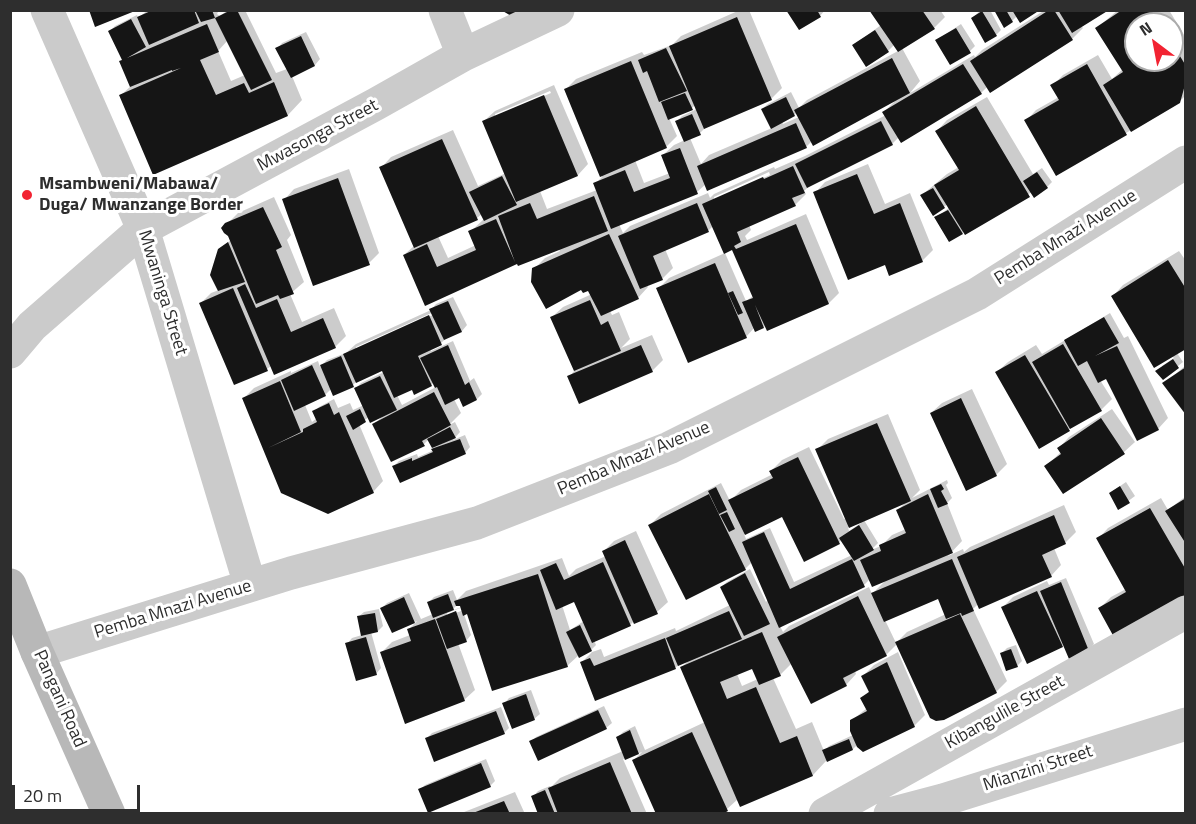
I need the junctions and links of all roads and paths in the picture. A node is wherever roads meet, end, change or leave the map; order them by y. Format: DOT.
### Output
graph roads {
  1 [pos="47,10"];
  2 [pos="445,10"];
  3 [pos="558,10"];
  4 [pos="463,55"];
  5 [pos="1185,162"];
  6 [pos="143,229"];
  7 [pos="10,352"];
  8 [pos="10,585"];
  9 [pos="250,585"];
  10 [pos="1185,612"];
  11 [pos="37,652"];
  12 [pos="1185,724"];
  13 [pos="109,813"];
  14 [pos="825,813"];
  15 [pos="890,813"];
  1 -- 6 [label="street, Mwaninga Street"];
  2 -- 4 [label="street"];
  3 -- 4 [label="street, Mwasonga Street"];
  4 -- 6 [label="street, Mwasonga Street"];
  5 -- 9 [label="street, Pemba Mnazi Avenue"];
  6 -- 7 [label="street, Mwasonga Street"];
  6 -- 9 [label="street, Mwaninga Street"];
  8 -- 11 [label="main road, Pangani Road"];
  9 -- 11 [label="street, Pemba Mnazi Avenue"];
  10 -- 14 [label="street, Kibangulile Street"];
  11 -- 13 [label="main road, Pangani Road"];
  12 -- 15 [label="street, Mianzini Street"];
}
